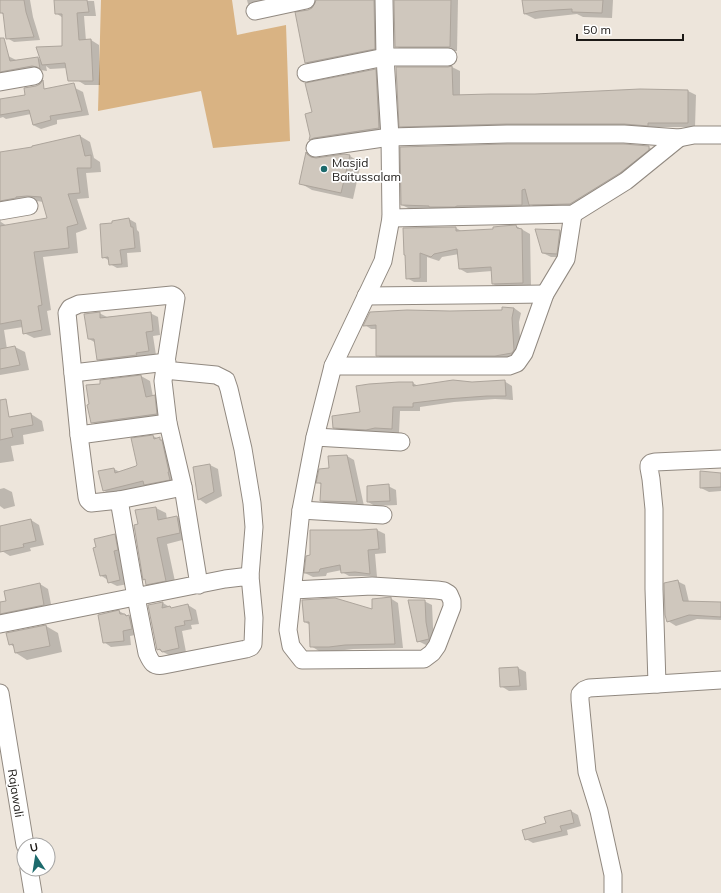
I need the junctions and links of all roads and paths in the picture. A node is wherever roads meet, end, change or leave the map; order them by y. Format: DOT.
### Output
graph roads {
  1 [pos="306,0"];
  2 [pos="384,0"];
  3 [pos="255,11"];
  4 [pos="385,57"];
  5 [pos="448,57"];
  6 [pos="306,73"];
  7 [pos="34,76"];
  8 [pos="0,82"];
  9 [pos="721,135"];
  10 [pos="390,137"];
  11 [pos="678,138"];
  12 [pos="314,148"];
  13 [pos="29,206"];
  14 [pos="0,211"];
  15 [pos="573,214"];
  16 [pos="391,218"];
  17 [pos="545,294"];
  18 [pos="366,296"];
  19 [pos="166,366"];
  20 [pos="334,366"];
  21 [pos="73,373"];
  22 [pos="168,423"];
  23 [pos="79,435"];
  24 [pos="315,437"];
  25 [pos="401,442"];
  26 [pos="721,459"];
  27 [pos="183,487"];
  28 [pos="119,500"];
  29 [pos="301,510"];
  30 [pos="384,515"];
  31 [pos="250,576"];
  32 [pos="199,585"];
  33 [pos="293,590"];
  34 [pos="136,597"];
  35 [pos="0,624"];
  36 [pos="721,680"];
  37 [pos="657,684"];
  38 [pos="0,693"];
  39 [pos="24,837"];
  40 [pos="30,877"];
  41 [pos="33,893"];
  42 [pos="613,893"];
  1 -- 3 [label="street"];
  2 -- 4 [label="street"];
  4 -- 5 [label="street"];
  4 -- 6 [label="street"];
  4 -- 10 [label="street"];
  7 -- 8 [label="street"];
  9 -- 11 [label="street"];
  10 -- 11 [label="street"];
  10 -- 12 [label="street"];
  10 -- 16 [label="street"];
  11 -- 15 [label="street"];
  13 -- 14 [label="street"];
  15 -- 16 [label="street"];
  15 -- 17 [label="street"];
  16 -- 18 [label="street"];
  17 -- 18 [label="street"];
  17 -- 20 [label="street"];
  18 -- 20 [label="street"];
  19 -- 21 [label="street"];
  19 -- 21 [label="street"];
  19 -- 22 [label="street"];
  19 -- 31 [label="street"];
  20 -- 24 [label="street"];
  21 -- 23 [label="street"];
  22 -- 23 [label="street"];
  22 -- 27 [label="street"];
  23 -- 28 [label="street"];
  24 -- 25 [label="street"];
  24 -- 29 [label="street"];
  26 -- 37 [label="street"];
  27 -- 28 [label="street"];
  27 -- 32 [label="street"];
  28 -- 34 [label="street"];
  29 -- 30 [label="street"];
  29 -- 33 [label="street"];
  31 -- 32 [label="street"];
  31 -- 34 [label="street"];
  32 -- 34 [label="street"];
  33 -- 33 [label="street"];
  34 -- 35 [label="street"];
  36 -- 37 [label="street"];
  37 -- 42 [label="street"];
  38 -- 39 [label="street, Rajawali"];
  40 -- 41 [label="street"];
}
